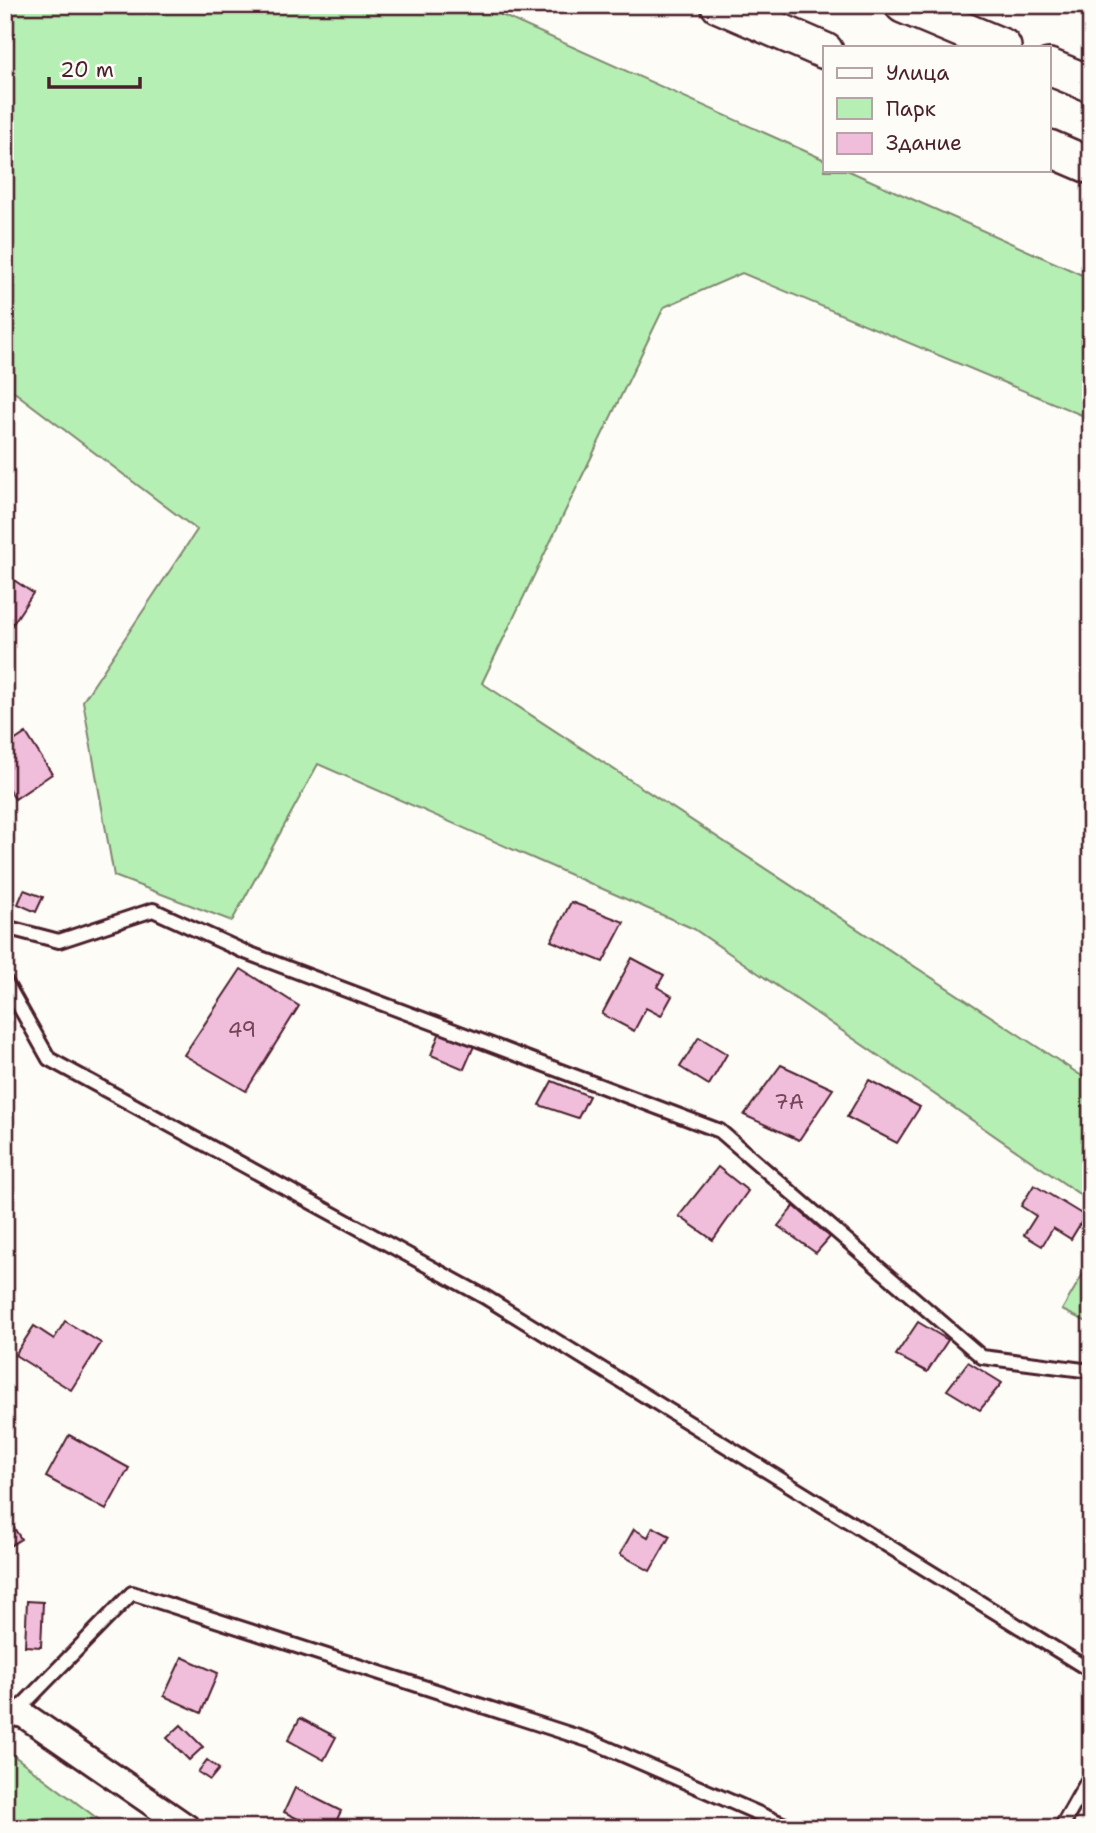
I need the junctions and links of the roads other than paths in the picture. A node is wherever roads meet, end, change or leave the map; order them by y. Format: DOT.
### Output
graph roads {
  1 [pos="719,5"];
  2 [pos="903,5"];
  3 [pos="1001,46"];
  4 [pos="823,50"];
  5 [pos="1050,67"];
  6 [pos="1091,85"];
  7 [pos="1050,148"];
  8 [pos="1091,166"];
  9 [pos="5,928"];
  10 [pos="5,981"];
  11 [pos="1091,1371"];
  12 [pos="1091,1671"];
  13 [pos="9,1713"];
  14 [pos="1091,1775"];
  15 [pos="188,1828"];
  16 [pos="792,1828"];
  17 [pos="1062,1828"];
  1 -- 4 [label="main road"];
  2 -- 3 [label="main road"];
  5 -- 6 [label="main road"];
  7 -- 8 [label="main road"];
  9 -- 11 [label="lane"];
  10 -- 12 [label="lane"];
  13 -- 15 [label="street"];
  13 -- 16 [label="lane"];
  14 -- 17 [label="lane"];
}
